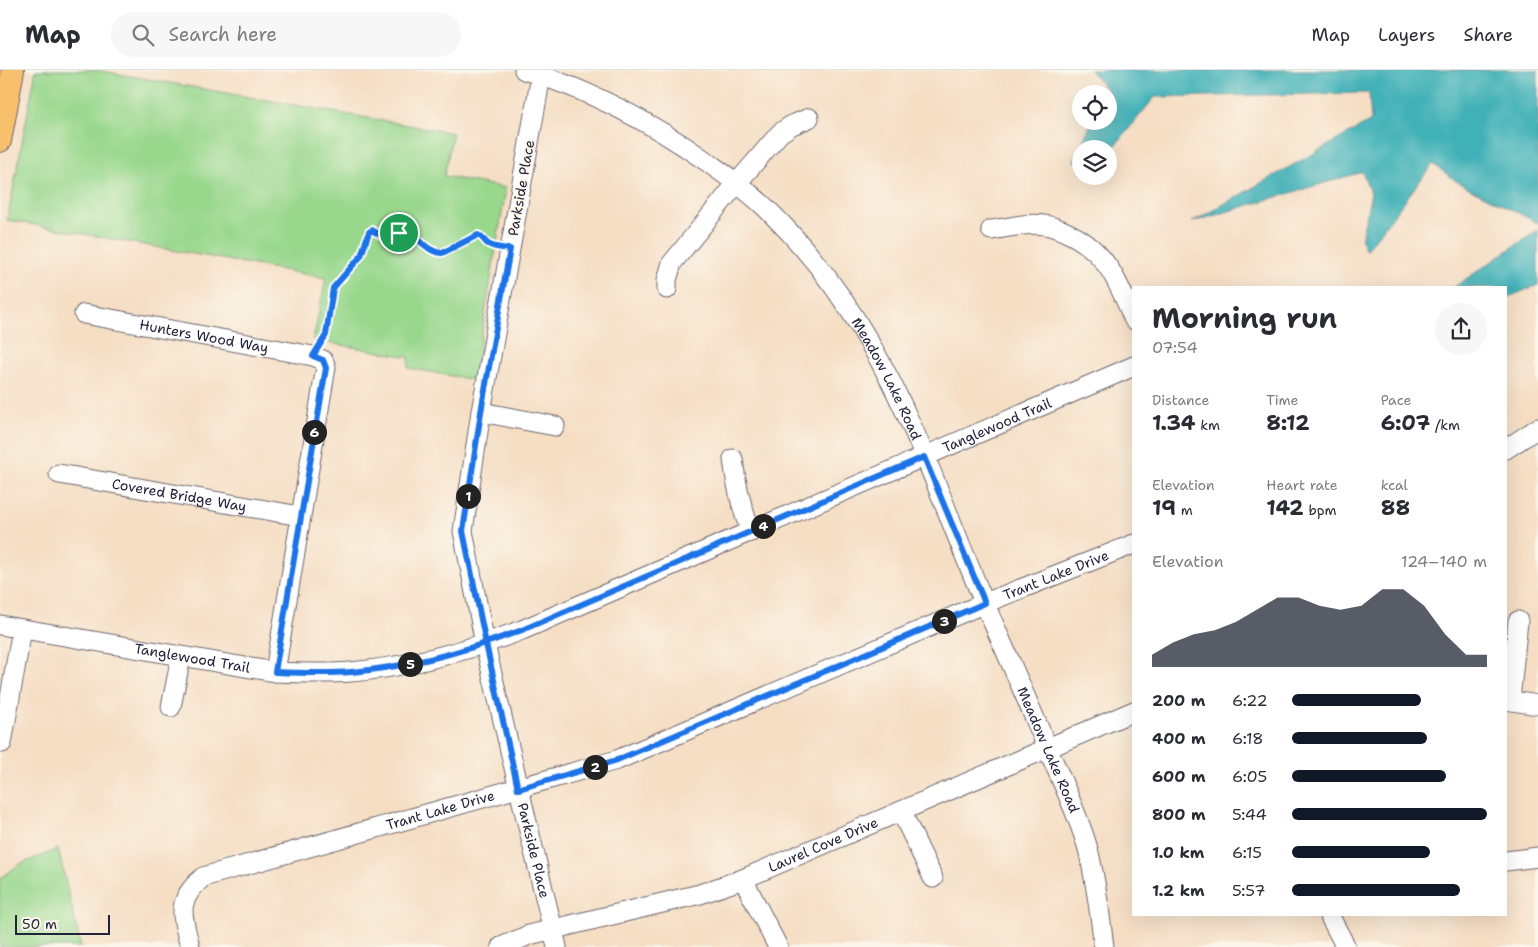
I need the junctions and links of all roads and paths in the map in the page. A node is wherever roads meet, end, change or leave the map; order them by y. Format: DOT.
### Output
graph roads {
  1 [pos="13,70"];
  2 [pos="536,72"];
  3 [pos="809,118"];
  4 [pos="0,141"];
  5 [pos="737,183"];
  6 [pos="991,230"];
  7 [pos="510,249"];
  8 [pos="667,289"];
  9 [pos="84,314"];
  10 [pos="1132,315"];
  11 [pos="318,358"];
  12 [pos="1132,367"];
  13 [pos="481,412"];
  14 [pos="555,426"];
  15 [pos="1538,428"];
  16 [pos="1507,447"];
  17 [pos="924,457"];
  18 [pos="734,459"];
  19 [pos="59,474"];
  20 [pos="300,516"];
  21 [pos="750,532"];
  22 [pos="1132,545"];
  23 [pos="985,603"];
  24 [pos="1518,621"];
  25 [pos="0,625"];
  26 [pos="22,629"];
  27 [pos="486,644"];
  28 [pos="181,657"];
  29 [pos="275,672"];
  30 [pos="1508,700"];
  31 [pos="1538,705"];
  32 [pos="171,707"];
  33 [pos="1132,712"];
  34 [pos="2,743"];
  35 [pos="1048,748"];
  36 [pos="518,789"];
  37 [pos="901,811"];
  38 [pos="1538,857"];
  39 [pos="1507,861"];
  40 [pos="933,878"];
  41 [pos="743,879"];
  42 [pos="1330,916"];
  43 [pos="555,938"];
  44 [pos="190,947"];
  45 [pos="501,947"];
  46 [pos="778,947"];
  47 [pos="1104,947"];
  48 [pos="1346,947"];
  1 -- 4 [label="main road"];
  2 -- 5 [label="street, Meadow Lake Road"];
  2 -- 7 [label="street, Parkside Place"];
  3 -- 5 [label="street"];
  5 -- 8 [label="street"];
  5 -- 17 [label="street, Meadow Lake Road"];
  6 -- 10 [label="street"];
  7 -- 11 [label="path"];
  7 -- 13 [label="street, Parkside Place"];
  9 -- 11 [label="street, Hunters Wood Way"];
  11 -- 20 [label="street"];
  12 -- 17 [label="street, Tanglewood Trail"];
  13 -- 14 [label="street"];
  13 -- 27 [label="street, Parkside Place"];
  15 -- 16 [label="street"];
  17 -- 21 [label="street, Tanglewood Trail"];
  17 -- 23 [label="street, Meadow Lake Road"];
  18 -- 21 [label="street"];
  19 -- 20 [label="street, Covered Bridge Way"];
  20 -- 29 [label="street"];
  21 -- 27 [label="street, Tanglewood Trail"];
  22 -- 23 [label="street, Trant Lake Drive"];
  23 -- 35 [label="street, Meadow Lake Road"];
  23 -- 36 [label="street, Trant Lake Drive"];
  24 -- 30 [label="street"];
  25 -- 26 [label="street, Tanglewood Trail"];
  26 -- 28 [label="street, Tanglewood Trail"];
  26 -- 34 [label="street"];
  27 -- 29 [label="street, Tanglewood Trail"];
  27 -- 36 [label="street, Parkside Place"];
  28 -- 29 [label="street, Tanglewood Trail"];
  28 -- 32 [label="street"];
  30 -- 31 [label="street"];
  33 -- 35 [label="street, Laurel Cove Drive"];
  35 -- 37 [label="street, Laurel Cove Drive"];
  35 -- 47 [label="street, Meadow Lake Road"];
  36 -- 43 [label="street, Parkside Place"];
  36 -- 44 [label="street, Trant Lake Drive"];
  37 -- 40 [label="street"];
  37 -- 41 [label="street, Laurel Cove Drive"];
  38 -- 39 [label="street"];
  41 -- 43 [label="street, Laurel Cove Drive"];
  41 -- 46 [label="street"];
  42 -- 48 [label="street"];
  43 -- 45 [label="street, Laurel Cove Drive"];
}
